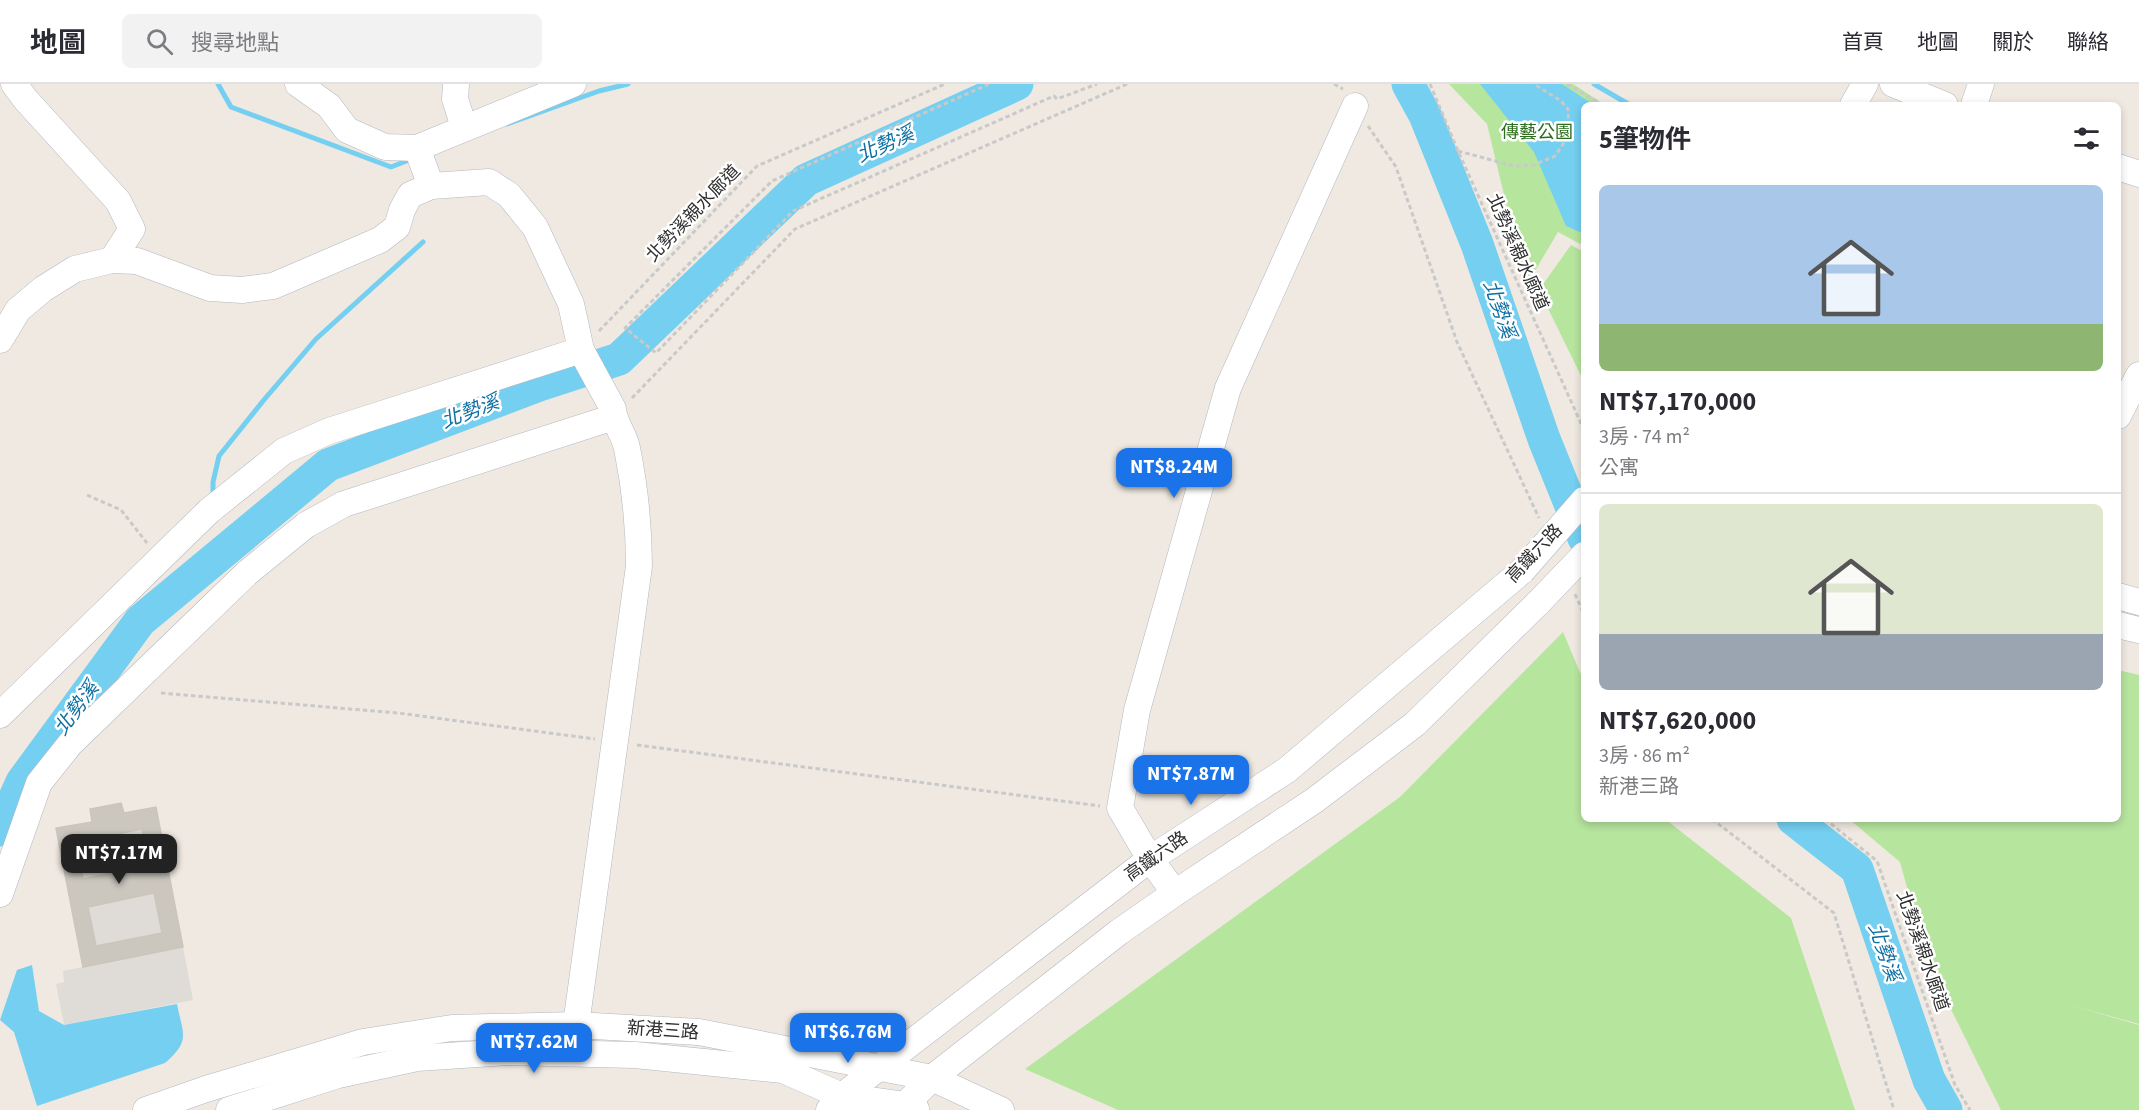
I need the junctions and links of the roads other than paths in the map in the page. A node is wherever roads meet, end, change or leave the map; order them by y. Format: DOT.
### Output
graph roads {
  1 [pos="14,84"];
  2 [pos="298,84"];
  3 [pos="456,84"];
  4 [pos="573,84"];
  5 [pos="1865,84"];
  6 [pos="1981,84"];
  7 [pos="1906,91"];
  8 [pos="1855,102"];
  9 [pos="1937,102"];
  10 [pos="1975,102"];
  11 [pos="1355,106"];
  12 [pos="464,127"];
  13 [pos="422,162"];
  14 [pos="112,260"];
  15 [pos="0,339"];
  16 [pos="581,350"];
  17 [pos="2139,375"];
  18 [pos="2121,410"];
  19 [pos="613,413"];
  20 [pos="1581,503"];
  21 [pos="1581,558"];
  22 [pos="2121,597"];
  23 [pos="2139,602"];
  24 [pos="2121,626"];
  25 [pos="2139,630"];
  26 [pos="0,715"];
  27 [pos="1150,859"];
  28 [pos="1175,893"];
  29 [pos="0,894"];
  30 [pos="576,1024"];
  31 [pos="879,1068"];
  32 [pos="932,1078"];
  33 [pos="208,1100"];
  34 [pos="835,1103"];
  35 [pos="908,1108"];
  36 [pos="146,1110"];
  37 [pos="229,1110"];
  38 [pos="1001,1110"];
  1 -- 14 [label="street"];
  2 -- 13 [label="street"];
  3 -- 12 [label="street"];
  4 -- 12 [label="street"];
  5 -- 8 [label="street"];
  6 -- 10 [label="street"];
  7 -- 9 [label="street"];
  11 -- 27 [label="street"];
  12 -- 13 [label="street"];
  13 -- 14 [label="street"];
  13 -- 16 [label="street"];
  14 -- 15 [label="street"];
  16 -- 19 [label="street"];
  16 -- 26 [label="street"];
  17 -- 18 [label="street"];
  19 -- 29 [label="street"];
  19 -- 30 [label="street"];
  20 -- 27 [label="street, 高鐵六路, bridge"];
  21 -- 28 [label="street, 高鐵六路, bridge"];
  22 -- 23 [label="street"];
  24 -- 25 [label="street"];
  27 -- 28 [label="street"];
  27 -- 31 [label="street, 高鐵六路"];
  28 -- 32 [label="street, 高鐵六路"];
  30 -- 31 [label="street, 新港三路"];
  30 -- 33 [label="street, 新港三路"];
  31 -- 32 [label="street, 新港三路"];
  31 -- 34 [label="street, 高鐵六路"];
  32 -- 35 [label="street, 高鐵六路"];
  32 -- 38 [label="street, 新港三路"];
  33 -- 36 [label="street, 新港三路"];
  34 -- 35 [label="street, 新港三路"];
  34 -- 37 [label="street, 新港三路"];
}
